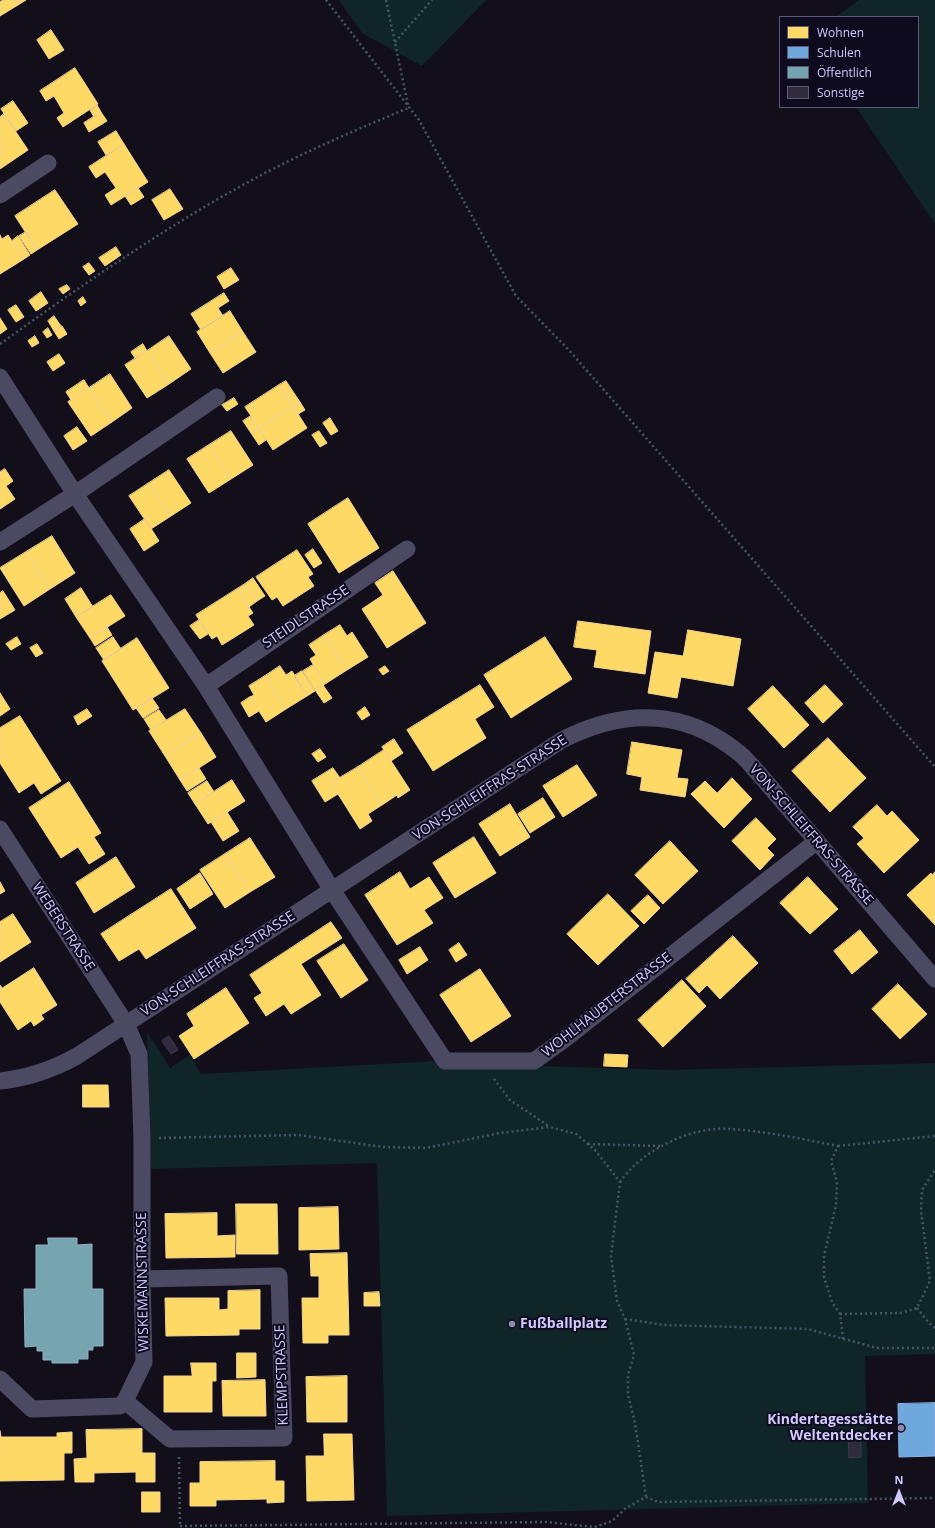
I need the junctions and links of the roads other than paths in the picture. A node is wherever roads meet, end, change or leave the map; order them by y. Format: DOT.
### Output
graph roads {
  1 [pos="48,163"];
  2 [pos="0,195"];
  3 [pos="0,377"];
  4 [pos="217,397"];
  5 [pos="75,494"];
  6 [pos="0,542"];
  7 [pos="407,549"];
  8 [pos="206,686"];
  9 [pos="0,829"];
  10 [pos="817,841"];
  11 [pos="332,890"];
  12 [pos="935,979"];
  13 [pos="126,1024"];
  14 [pos="0,1081"];
  15 [pos="142,1279"];
  16 [pos="0,1379"];
  17 [pos="125,1401"];
  1 -- 2 [label="street"];
  3 -- 5 [label="street"];
  4 -- 5 [label="street"];
  5 -- 6 [label="street"];
  5 -- 8 [label="street"];
  7 -- 8 [label="street, STEIDLSTRASSE"];
  8 -- 11 [label="street"];
  9 -- 13 [label="street, WEBERSTRASSE"];
  10 -- 11 [label="street, VON-SCHLEIFFRAS-STRASSE"];
  10 -- 11 [label="street, WOHLHAUBTERSTRASSE"];
  10 -- 12 [label="street, VON-SCHLEIFFRAS-STRASSE"];
  11 -- 13 [label="street, VON-SCHLEIFFRAS-STRASSE"];
  13 -- 14 [label="street, VON-SCHLEIFFRAS-STRASSE"];
  13 -- 15 [label="street, WISKEMANNSTRASSE"];
  15 -- 17 [label="street, WISKEMANNSTRASSE"];
  15 -- 17 [label="street, KLEMPSTRASSE"];
  16 -- 17 [label="street"];
}
